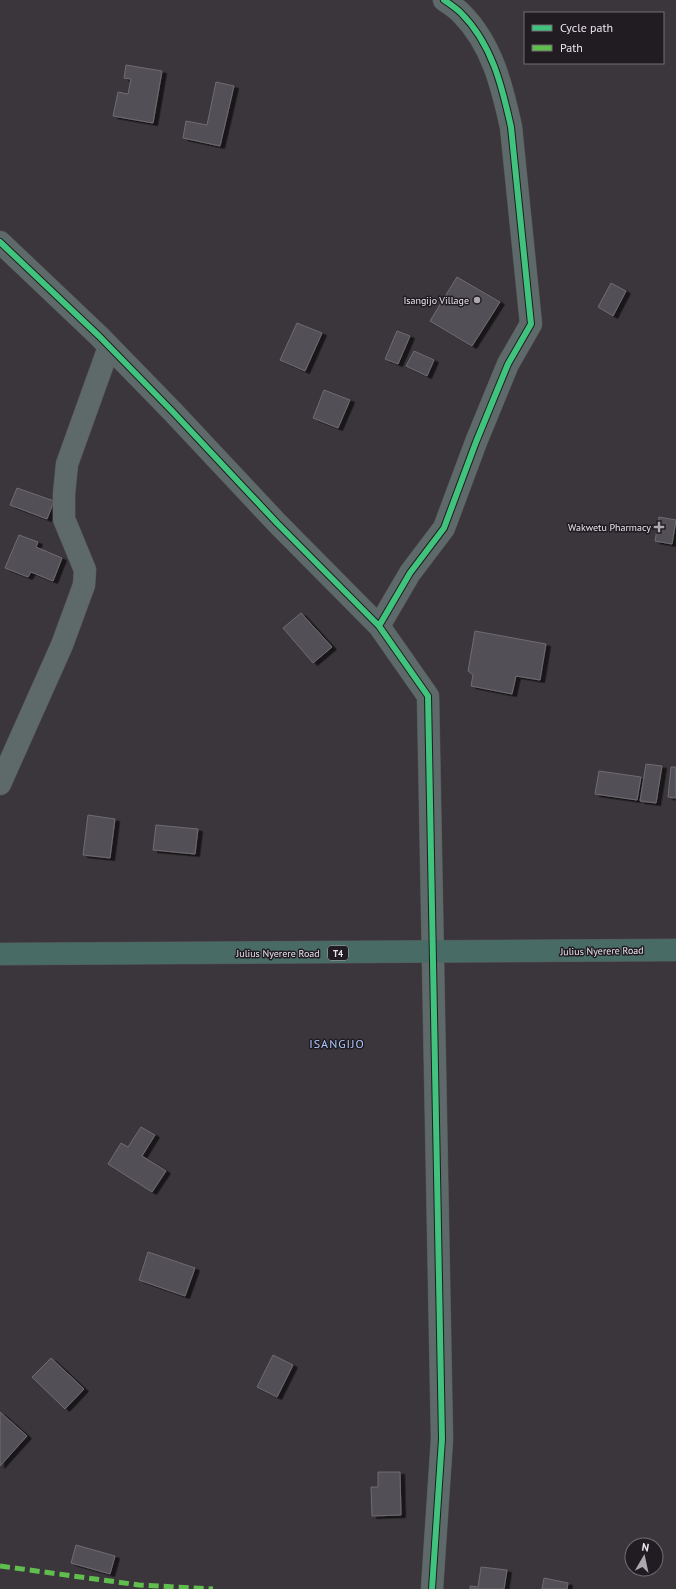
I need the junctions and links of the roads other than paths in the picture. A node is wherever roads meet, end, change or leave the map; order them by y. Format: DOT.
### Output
graph roads {
  1 [pos="444,0"];
  2 [pos="0,242"];
  3 [pos="109,347"];
  4 [pos="380,626"];
  5 [pos="0,784"];
  6 [pos="676,950"];
  7 [pos="432,953"];
  8 [pos="0,954"];
  9 [pos="432,1589"];
  1 -- 4 [label="street"];
  2 -- 3 [label="street"];
  3 -- 4 [label="street"];
  3 -- 5 [label="street"];
  4 -- 7 [label="street"];
  6 -- 7 [label="highway, Julius Nyerere Road / T4"];
  7 -- 8 [label="highway, Julius Nyerere Road / T4"];
  7 -- 9 [label="street"];
}
